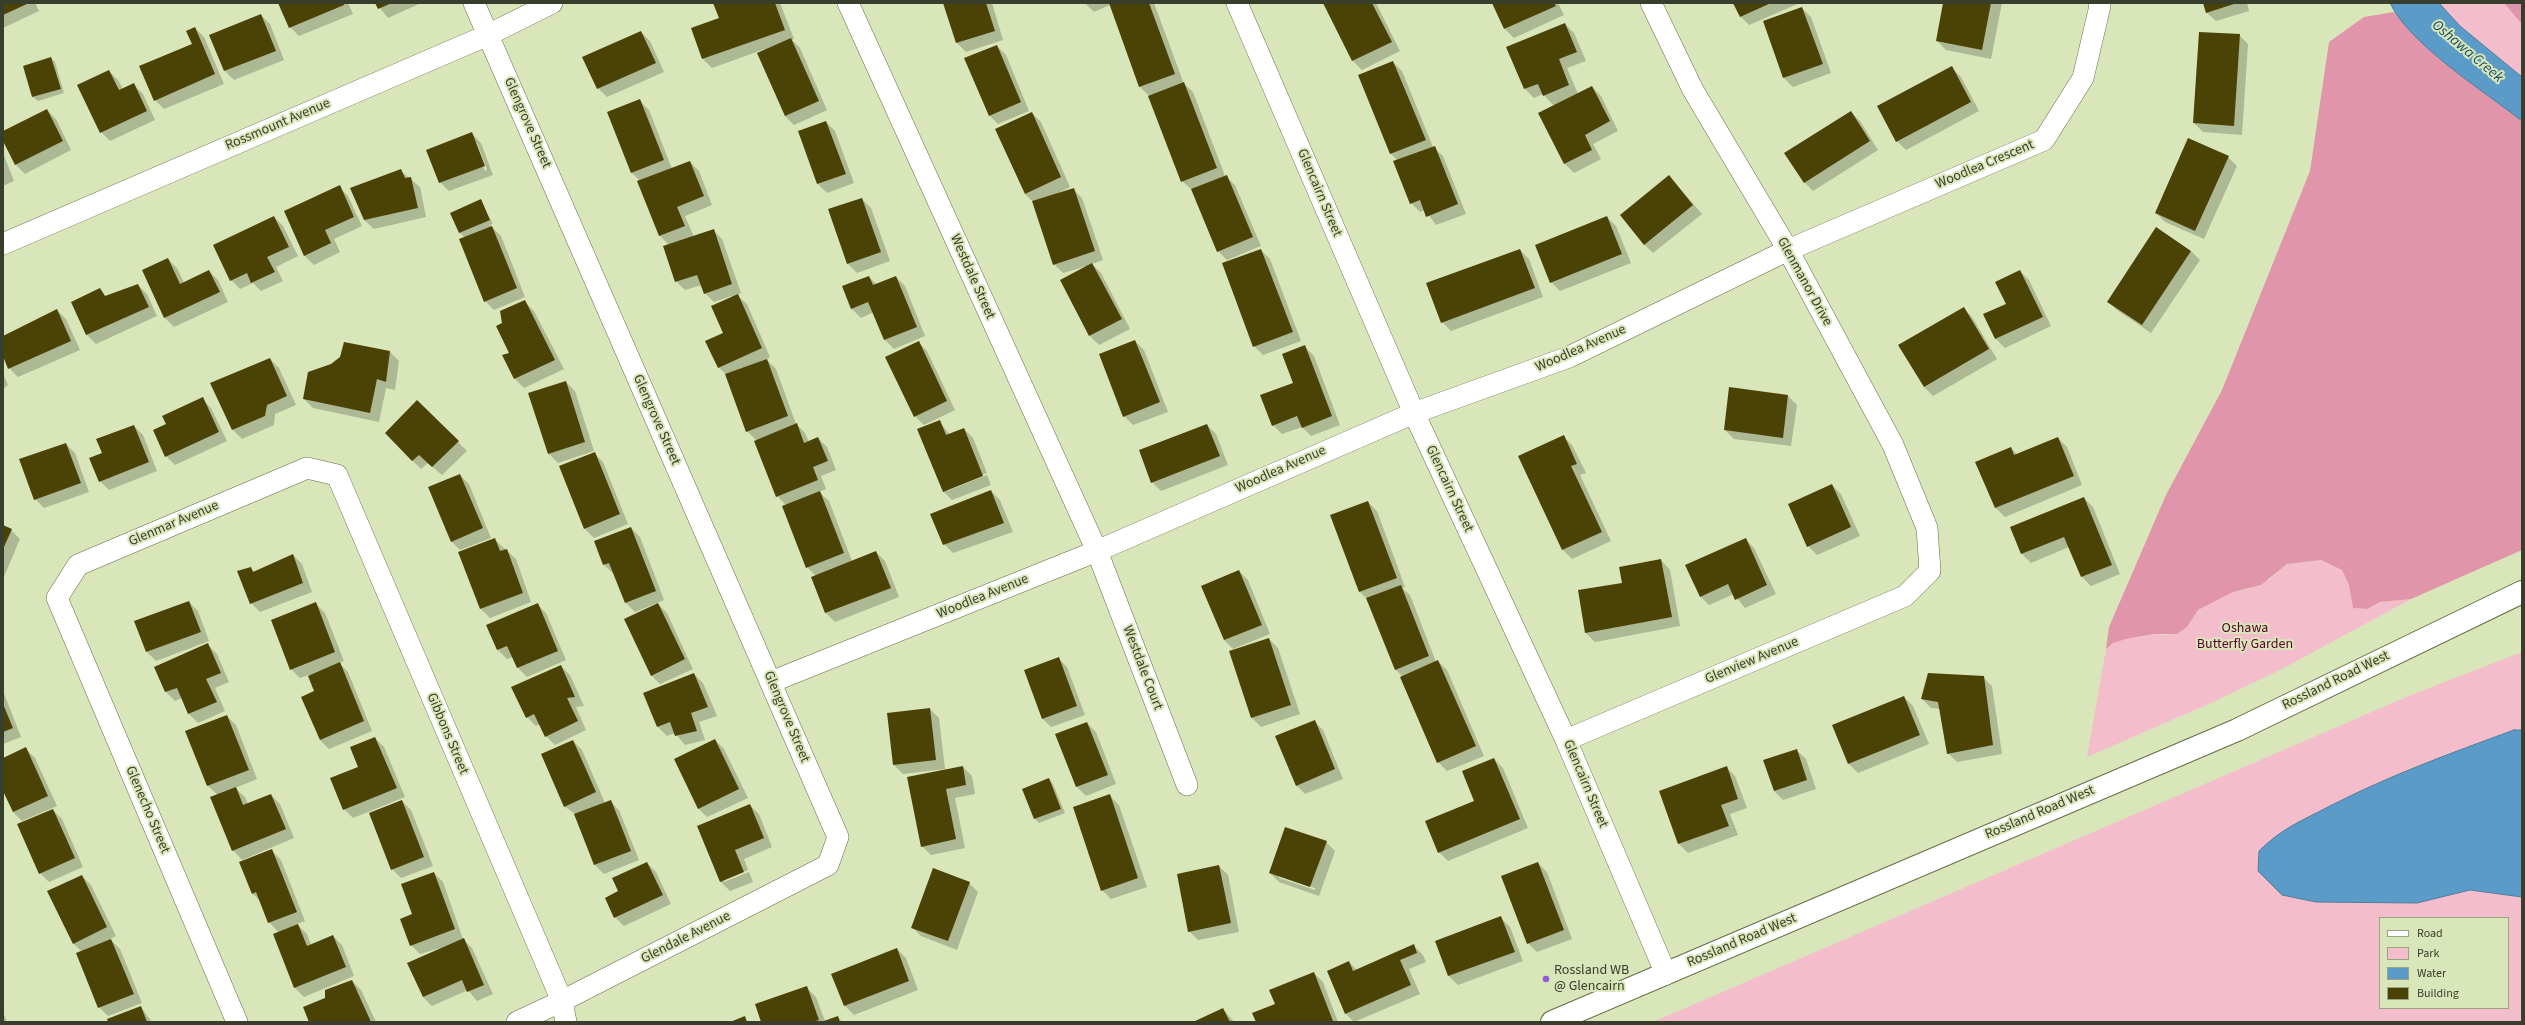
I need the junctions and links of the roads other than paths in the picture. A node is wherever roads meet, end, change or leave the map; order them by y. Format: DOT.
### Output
graph roads {
  1 [pos="474,3"];
  2 [pos="552,3"];
  3 [pos="848,3"];
  4 [pos="1237,3"];
  5 [pos="1651,3"];
  6 [pos="2099,3"];
  7 [pos="488,34"];
  8 [pos="3,244"];
  9 [pos="1788,250"];
  10 [pos="1414,413"];
  11 [pos="307,468"];
  12 [pos="1097,551"];
  13 [pos="1930,571"];
  14 [pos="2522,592"];
  15 [pos="57,598"];
  16 [pos="771,682"];
  17 [pos="1566,740"];
  18 [pos="1187,785"];
  19 [pos="838,837"];
  20 [pos="1666,974"];
  21 [pos="562,1001"];
  22 [pos="237,1022"];
  23 [pos="517,1022"];
  24 [pos="566,1022"];
  25 [pos="1552,1022"];
  1 -- 7 [label="street, Glengrove Street"];
  2 -- 7 [label="street, Rossmount Avenue"];
  3 -- 12 [label="street, Westdale Street"];
  4 -- 10 [label="street, Glencairn Street"];
  5 -- 9 [label="street, Glenmanor Drive"];
  6 -- 9 [label="street, Woodlea Crescent"];
  7 -- 8 [label="street, Rossmount Avenue"];
  7 -- 16 [label="street, Glengrove Street"];
  9 -- 10 [label="street, Woodlea Avenue"];
  9 -- 13 [label="street, Glenmanor Drive"];
  10 -- 12 [label="street, Woodlea Avenue"];
  10 -- 17 [label="street, Glencairn Street"];
  11 -- 15 [label="street, Glenmar Avenue"];
  11 -- 21 [label="street, Gibbons Street"];
  12 -- 16 [label="street, Woodlea Avenue"];
  12 -- 18 [label="street, Westdale Court"];
  13 -- 17 [label="street, Glenview Avenue"];
  14 -- 20 [label="main road, Rossland Road West"];
  15 -- 22 [label="street, Glenecho Street"];
  16 -- 19 [label="street, Glengrove Street"];
  17 -- 20 [label="street, Glencairn Street"];
  19 -- 21 [label="street, Glendale Avenue"];
  20 -- 25 [label="main road, Rossland Road West"];
  21 -- 23 [label="street, Glendale Avenue"];
  21 -- 24 [label="street, Gibbons Street"];
}
